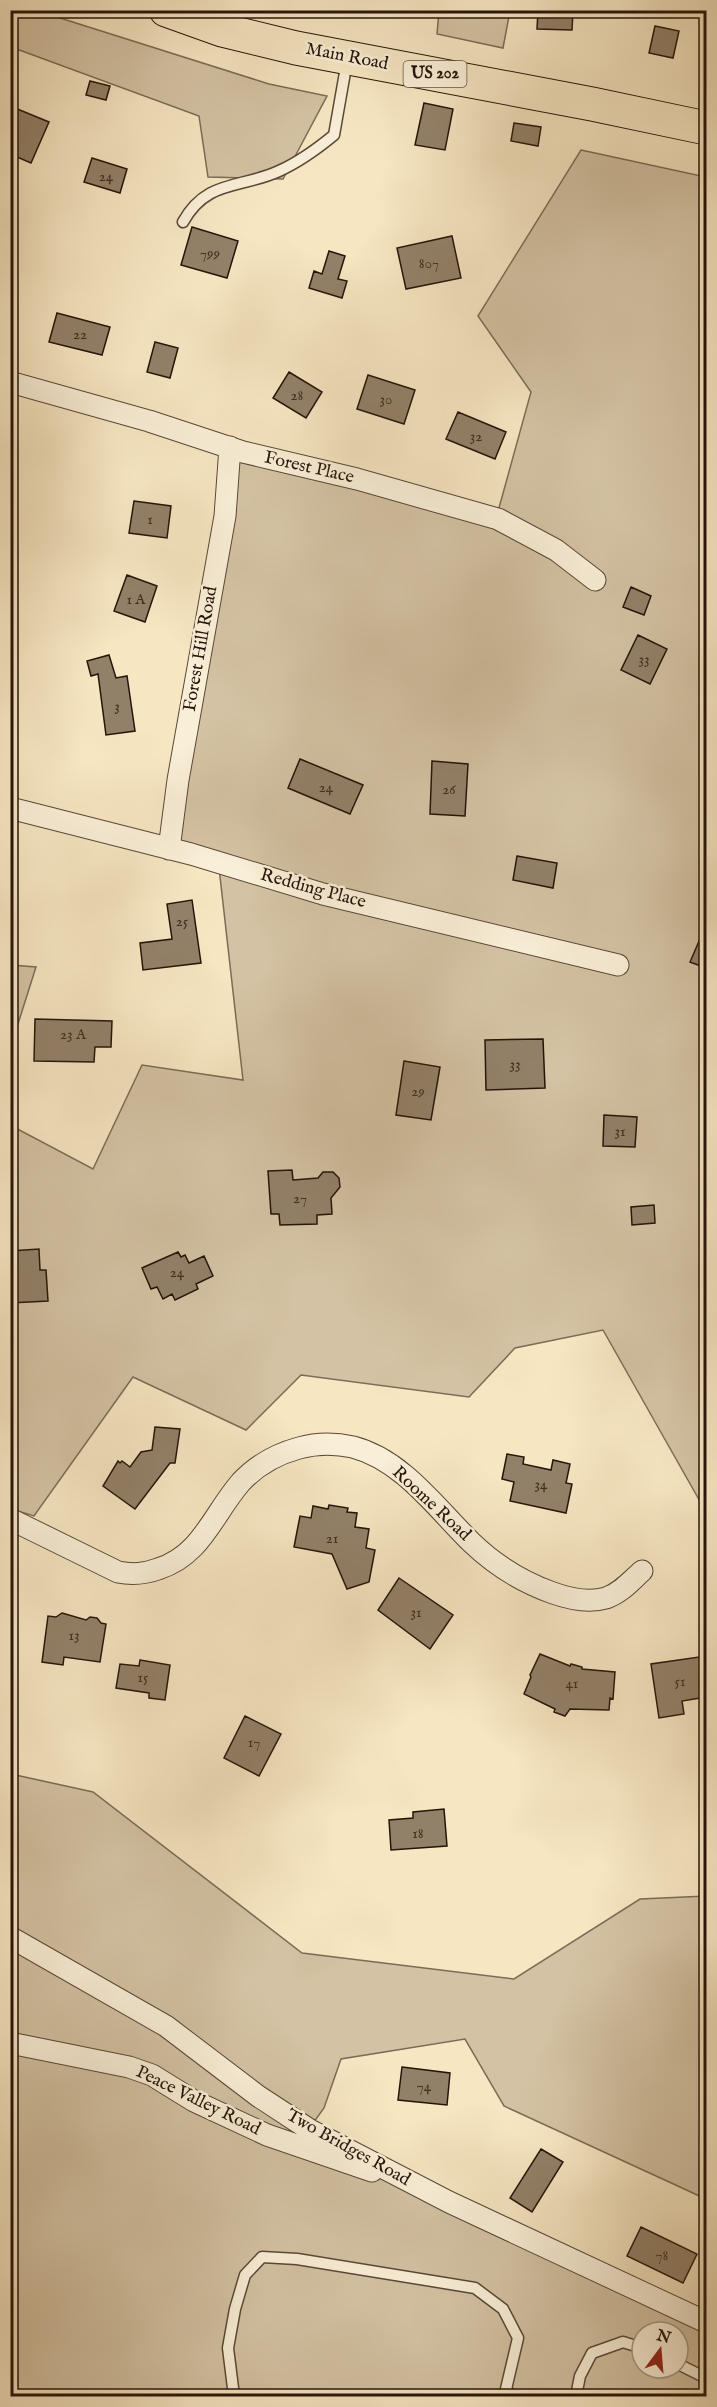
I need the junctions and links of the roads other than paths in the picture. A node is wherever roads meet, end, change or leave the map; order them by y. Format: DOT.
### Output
graph roads {
  1 [pos="166,10"];
  2 [pos="348,57"];
  3 [pos="706,128"];
  4 [pos="183,222"];
  5 [pos="10,382"];
  6 [pos="230,447"];
  7 [pos="595,580"];
  8 [pos="10,808"];
  9 [pos="169,849"];
  10 [pos="618,965"];
  11 [pos="10,1519"];
  12 [pos="642,1570"];
  13 [pos="10,1936"];
  14 [pos="10,2043"];
  15 [pos="416,2184"];
  16 [pos="706,2322"];
  17 [pos="630,2344"];
  18 [pos="690,2370"];
  19 [pos="706,2379"];
  20 [pos="234,2397"];
  21 [pos="512,2397"];
  22 [pos="576,2397"];
  1 -- 2 [label="main road, Main Road / US 202"];
  2 -- 3 [label="main road, Main Road / US 202"];
  2 -- 4 [label="lane"];
  5 -- 6 [label="street, Forest Place"];
  6 -- 7 [label="street, Forest Place"];
  6 -- 9 [label="street, Forest Hill Road"];
  8 -- 9 [label="street, Redding Place"];
  9 -- 10 [label="street, Redding Place"];
  11 -- 12 [label="street, Roome Road"];
  13 -- 15 [label="street, Two Bridges Road"];
  14 -- 15 [label="street, Peace Valley Road"];
  15 -- 16 [label="street, Two Bridges Road"];
  17 -- 22 [label="lane"];
  18 -- 19 [label="lane"];
  20 -- 21 [label="lane"];
}
